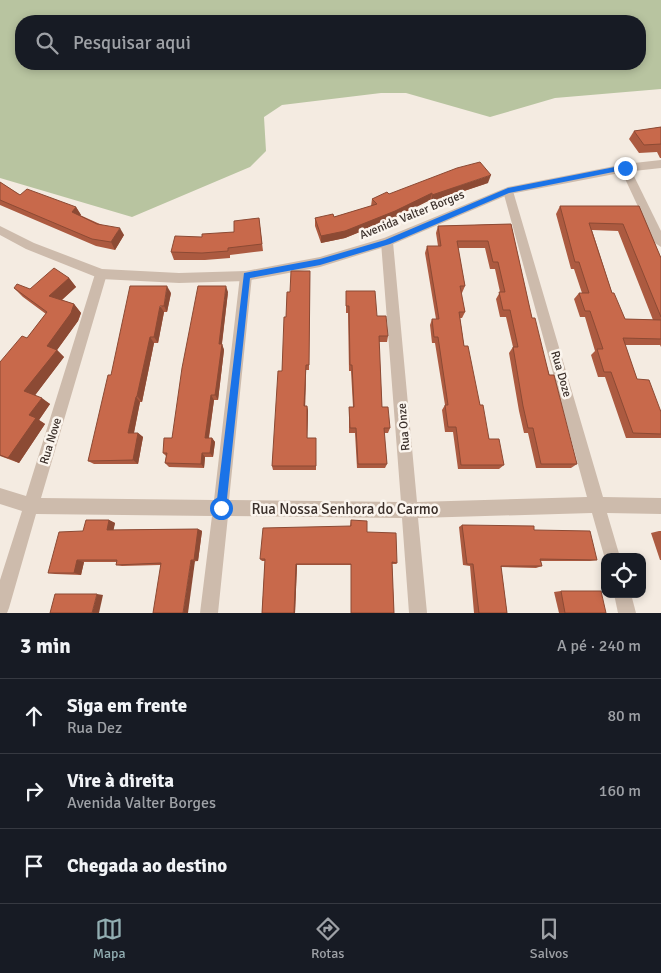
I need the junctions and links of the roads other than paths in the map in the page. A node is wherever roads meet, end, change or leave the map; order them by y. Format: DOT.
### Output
graph roads {
  1 [pos="661,164"];
  2 [pos="625,168"];
  3 [pos="508,191"];
  4 [pos="0,230"];
  5 [pos="387,242"];
  6 [pos="661,243"];
  7 [pos="101,274"];
  8 [pos="246,276"];
  9 [pos="0,496"];
  10 [pos="599,505"];
  11 [pos="32,506"];
  12 [pos="661,506"];
  13 [pos="221,508"];
  14 [pos="411,510"];
  15 [pos="611,553"];
  16 [pos="623,598"];
  17 [pos="0,608"];
  18 [pos="209,613"];
  19 [pos="418,613"];
  20 [pos="627,613"];
  1 -- 2 [label="street, Avenida Valter Borges"];
  2 -- 3 [label="street, Avenida Valter Borges"];
  2 -- 6 [label="street"];
  3 -- 5 [label="street, Avenida Valter Borges"];
  3 -- 10 [label="street, Rua Doze"];
  4 -- 7 [label="street, Avenida Valter Borges"];
  5 -- 8 [label="street, Avenida Valter Borges"];
  5 -- 14 [label="street, Rua Onze"];
  7 -- 8 [label="street, Avenida Valter Borges"];
  7 -- 11 [label="street, Rua Nove"];
  8 -- 13 [label="street"];
  9 -- 11 [label="street, Rua Nossa Senhora do Carmo"];
  10 -- 12 [label="street, Rua Nossa Senhora do Carmo"];
  10 -- 14 [label="street, Rua Nossa Senhora do Carmo"];
  10 -- 15 [label="street, Rua Doze"];
  11 -- 13 [label="street, Rua Nossa Senhora do Carmo"];
  11 -- 17 [label="street, Rua Nove"];
  13 -- 14 [label="street, Rua Nossa Senhora do Carmo"];
  13 -- 18 [label="street"];
  14 -- 19 [label="street, Rua Onze"];
  16 -- 20 [label="street"];
}
